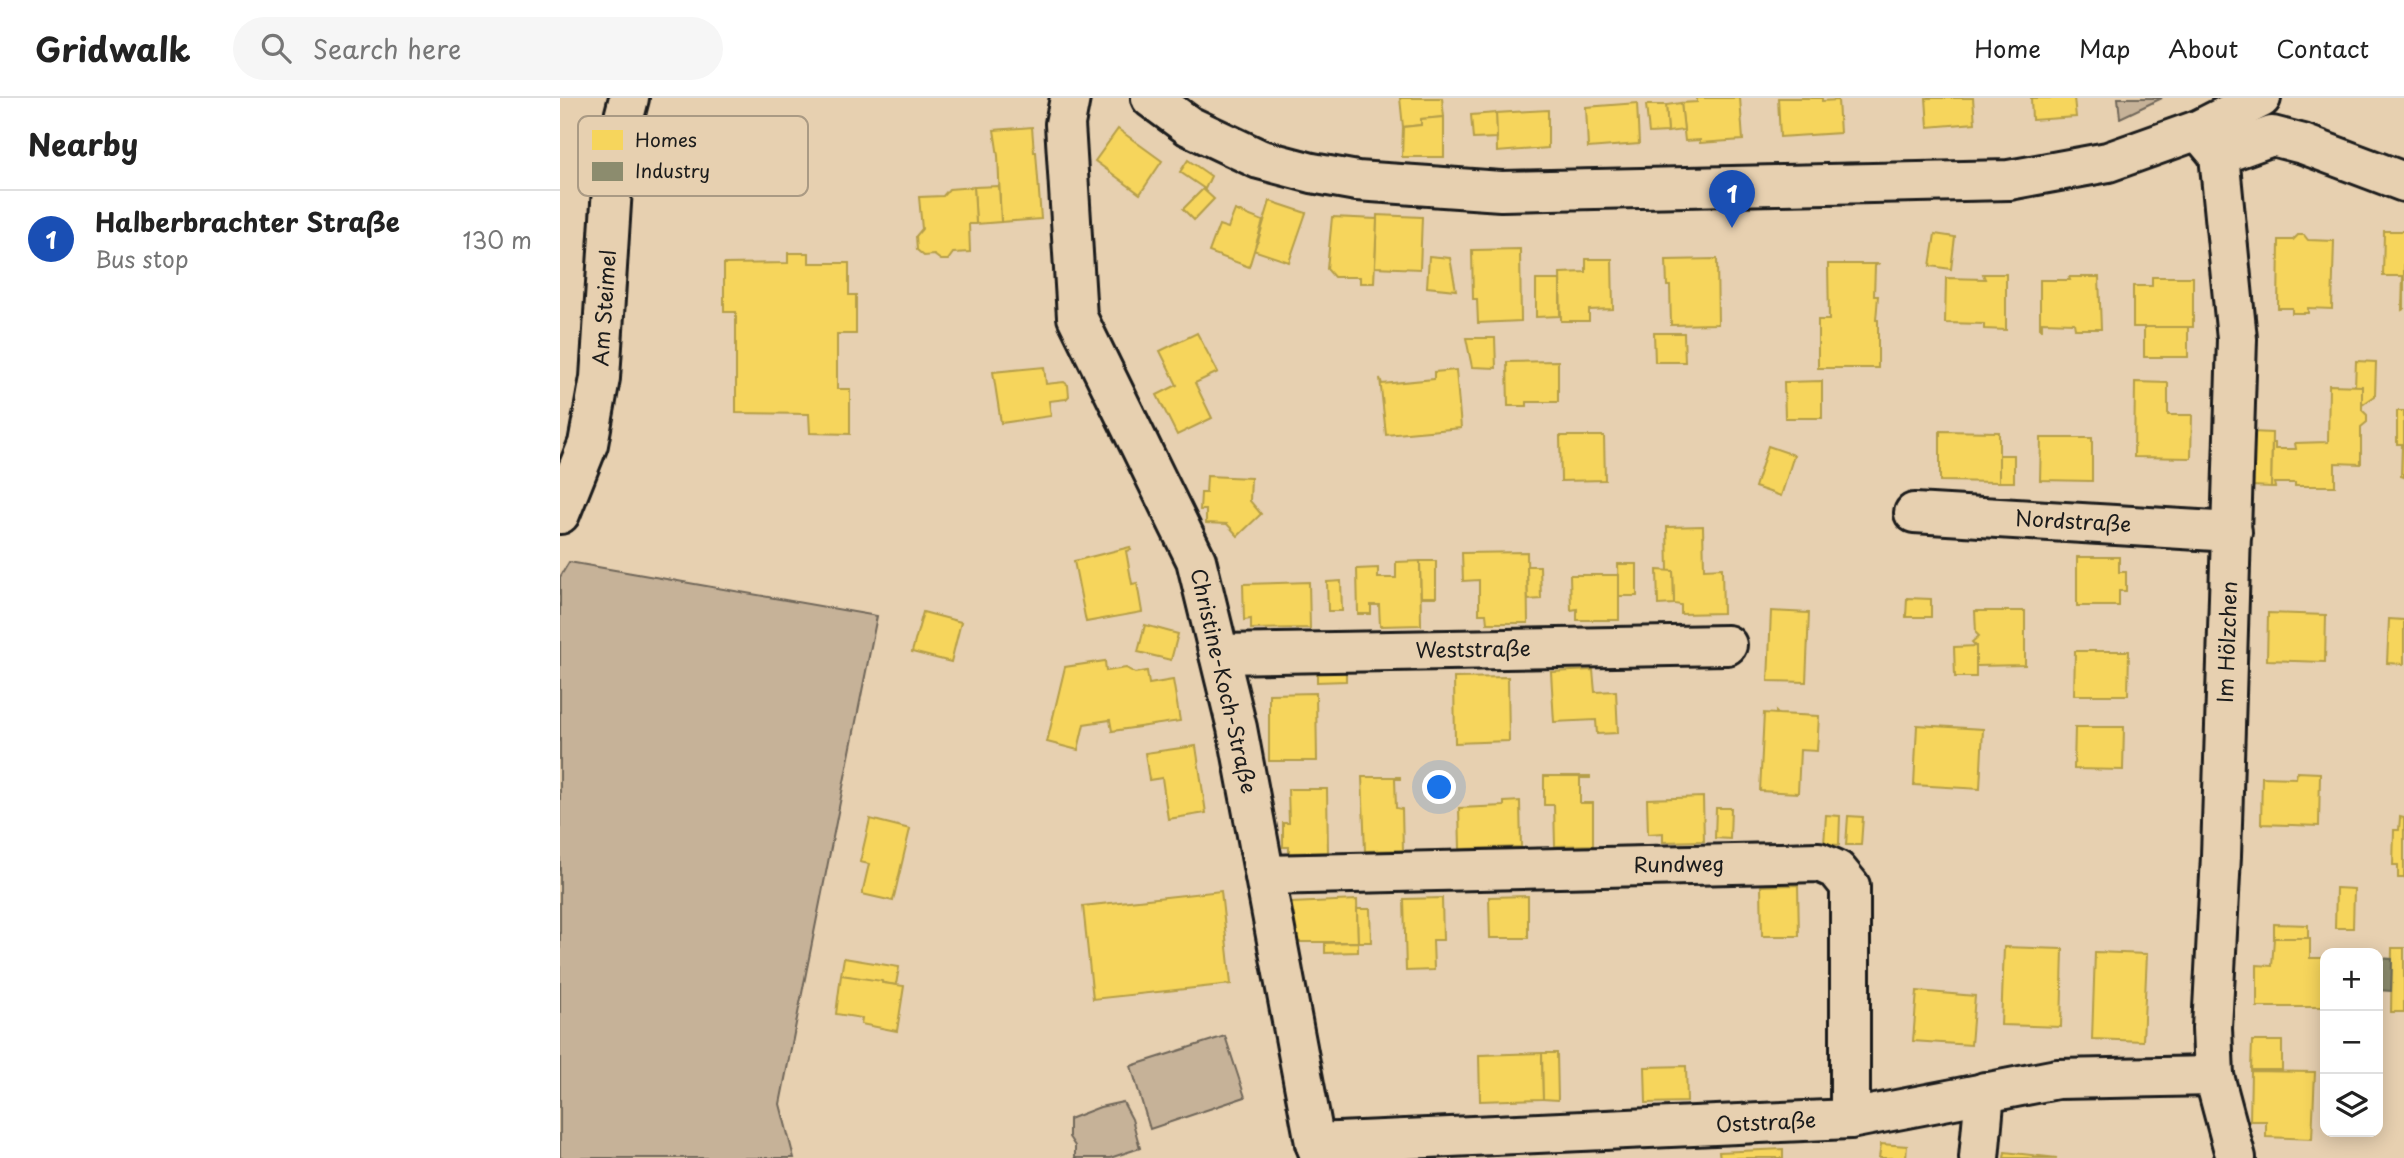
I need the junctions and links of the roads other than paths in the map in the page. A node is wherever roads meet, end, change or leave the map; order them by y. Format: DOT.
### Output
graph roads {
  1 [pos="629,98"];
  2 [pos="1070,98"];
  3 [pos="1151,98"];
  4 [pos="2260,98"];
  5 [pos="624,116"];
  6 [pos="2209,143"];
  7 [pos="2404,182"];
  8 [pos="611,196"];
  9 [pos="1914,513"];
  10 [pos="560,514"];
  11 [pos="2231,532"];
  12 [pos="1727,645"];
  13 [pos="1219,654"];
  14 [pos="1265,875"];
  15 [pos="2214,1076"];
  16 [pos="1985,1093"];
  17 [pos="1850,1119"];
  18 [pos="1318,1151"];
  19 [pos="1979,1158"];
  20 [pos="2236,1158"];
  1 -- 5 [label="street, Am Steimel"];
  2 -- 13 [label="street, Christine-Koch-Straße"];
  3 -- 6 [label="street"];
  4 -- 6 [label="street"];
  6 -- 7 [label="street"];
  6 -- 11 [label="street, Im Hölzchen"];
  8 -- 10 [label="street, Am Steimel"];
  9 -- 11 [label="street, Nordstraße"];
  11 -- 15 [label="street, Im Hölzchen"];
  12 -- 13 [label="street, Weststraße"];
  13 -- 14 [label="street, Christine-Koch-Straße"];
  14 -- 17 [label="street, Rundweg"];
  14 -- 18 [label="street, Christine-Koch-Straße"];
  15 -- 16 [label="street, Oststraße"];
  15 -- 20 [label="street, Im Hölzchen"];
  16 -- 17 [label="street, Oststraße"];
  16 -- 19 [label="street"];
  17 -- 18 [label="street, Oststraße"];
}
